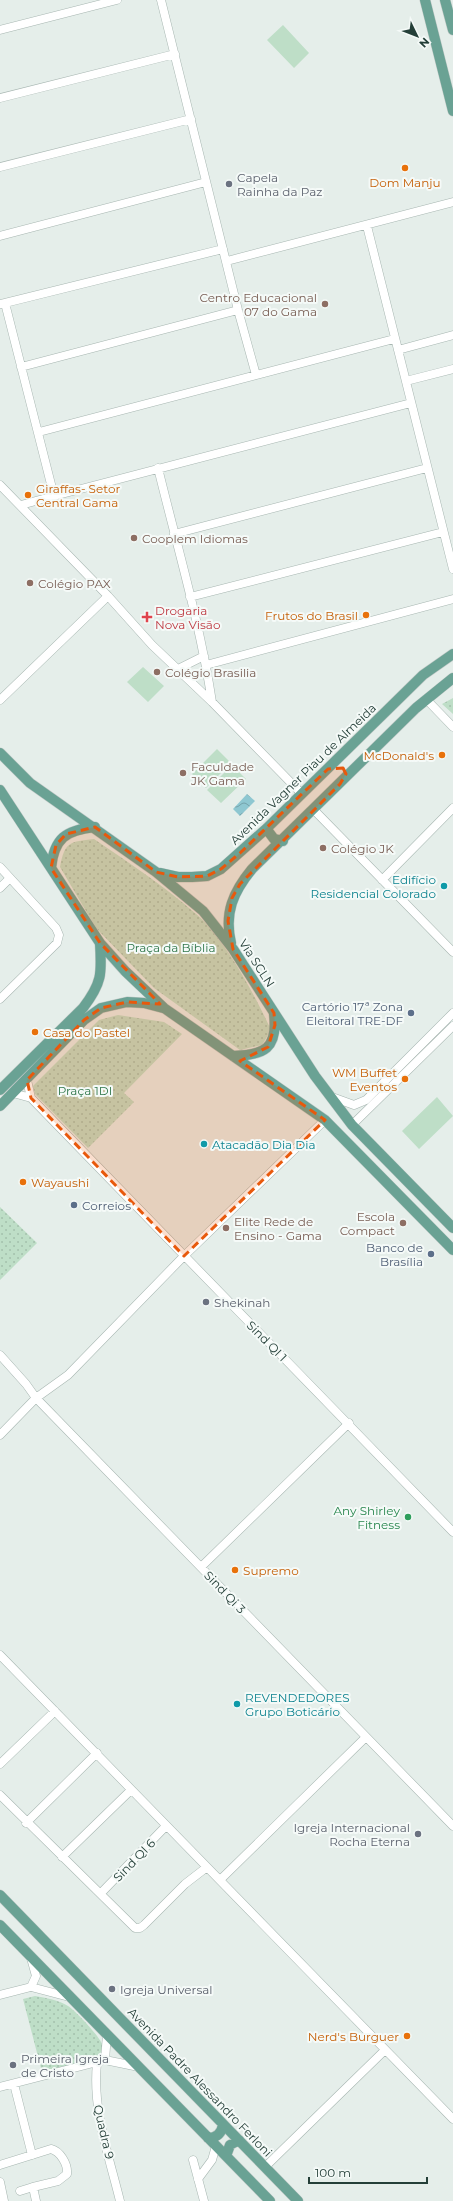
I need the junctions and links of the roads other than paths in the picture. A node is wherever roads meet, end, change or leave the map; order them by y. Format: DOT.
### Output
graph roads {
  1 [pos="117,0"];
  2 [pos="161,0"];
  3 [pos="425,0"];
  4 [pos="445,0"];
  5 [pos="0,30"];
  6 [pos="453,30"];
  7 [pos="175,54"];
  8 [pos="449,86"];
  9 [pos="0,98"];
  10 [pos="453,111"];
  11 [pos="190,119"];
  12 [pos="0,167"];
  13 [pos="206,182"];
  14 [pos="453,202"];
  15 [pos="367,226"];
  16 [pos="0,236"];
  17 [pos="223,249"];
  18 [pos="227,261"];
  19 [pos="3,304"];
  20 [pos="238,310"];
  21 [pos="453,335"];
  22 [pos="394,338"];
  23 [pos="398,350"];
  24 [pos="21,367"];
  25 [pos="453,369"];
  26 [pos="256,374"];
  27 [pos="406,381"];
  28 [pos="411,403"];
  29 [pos="39,432"];
  30 [pos="158,468"];
  31 [pos="427,468"];
  32 [pos="0,485"];
  33 [pos="54,496"];
  34 [pos="21,505"];
  35 [pos="443,532"];
  36 [pos="174,534"];
  37 [pos="453,569"];
  38 [pos="108,596"];
  39 [pos="190,597"];
  40 [pos="453,599"];
  41 [pos="453,654"];
  42 [pos="204,656"];
  43 [pos="206,664"];
  44 [pos="178,669"];
  45 [pos="453,678"];
  46 [pos="426,699"];
  47 [pos="0,700"];
  48 [pos="212,702"];
  49 [pos="453,727"];
  50 [pos="0,753"];
  51 [pos="328,769"];
  52 [pos="340,784"];
  53 [pos="0,790"];
  54 [pos="301,793"];
  55 [pos="453,808"];
  56 [pos="314,810"];
  57 [pos="95,827"];
  58 [pos="268,828"];
  59 [pos="282,840"];
  60 [pos="0,867"];
  61 [pos="51,868"];
  62 [pos="156,872"];
  63 [pos="10,878"];
  64 [pos="382,880"];
  65 [pos="0,888"];
  66 [pos="100,943"];
  67 [pos="233,949"];
  68 [pos="453,952"];
  69 [pos="0,999"];
  70 [pos="164,1008"];
  71 [pos="274,1013"];
  72 [pos="453,1013"];
  73 [pos="453,1026"];
  74 [pos="233,1056"];
  75 [pos="27,1080"];
  76 [pos="0,1090"];
  77 [pos="13,1093"];
  78 [pos="332,1097"];
  79 [pos="31,1098"];
  80 [pos="0,1106"];
  81 [pos="325,1120"];
  82 [pos="352,1125"];
  83 [pos="453,1228"];
  84 [pos="453,1250"];
  85 [pos="184,1256"];
  86 [pos="0,1355"];
  87 [pos="36,1398"];
  88 [pos="349,1424"];
  89 [pos="0,1435"];
  90 [pos="453,1532"];
  91 [pos="201,1567"];
  92 [pos="0,1655"];
  93 [pos="55,1711"];
  94 [pos="365,1738"];
  95 [pos="97,1753"];
  96 [pos="0,1764"];
  97 [pos="131,1790"];
  98 [pos="0,1795"];
  99 [pos="26,1823"];
  100 [pos="166,1826"];
  101 [pos="453,1826"];
  102 [pos="62,1857"];
  103 [pos="207,1867"];
  104 [pos="220,1880"];
  105 [pos="101,1894"];
  106 [pos="0,1895"];
  107 [pos="0,1925"];
  108 [pos="30,1955"];
  109 [pos="31,1987"];
  110 [pos="0,1995"];
  111 [pos="72,1998"];
  112 [pos="107,2034"];
  113 [pos="385,2050"];
  114 [pos="101,2061"];
  115 [pos="139,2067"];
  116 [pos="14,2084"];
  117 [pos="0,2087"];
  118 [pos="453,2119"];
  119 [pos="223,2124"];
  120 [pos="208,2138"];
  121 [pos="239,2140"];
  122 [pos="216,2146"];
  123 [pos="32,2155"];
  124 [pos="226,2156"];
  125 [pos="193,2160"];
  126 [pos="0,2165"];
  127 [pos="265,2167"];
  128 [pos="198,2179"];
  129 [pos="0,2182"];
  130 [pos="33,2187"];
  131 [pos="20,2191"];
  132 [pos="4,2201"];
  133 [pos="36,2201"];
  134 [pos="120,2201"];
  135 [pos="204,2201"];
  136 [pos="270,2201"];
  137 [pos="298,2201"];
  1 -- 5 [label="street"];
  2 -- 7 [label="street"];
  3 -- 8 [label="main road"];
  4 -- 6 [label="main road"];
  7 -- 9 [label="street"];
  7 -- 11 [label="street"];
  8 -- 10 [label="main road"];
  11 -- 12 [label="street"];
  11 -- 13 [label="street"];
  13 -- 16 [label="street"];
  13 -- 17 [label="street"];
  14 -- 15 [label="street"];
  15 -- 18 [label="street"];
  15 -- 22 [label="street"];
  17 -- 18 [label="street"];
  17 -- 19 [label="street"];
  18 -- 20 [label="street"];
  19 -- 24 [label="street"];
  20 -- 24 [label="street"];
  20 -- 26 [label="street"];
  21 -- 23 [label="street"];
  22 -- 23 [label="street"];
  22 -- 26 [label="street"];
  23 -- 27 [label="street"];
  24 -- 29 [label="street"];
  25 -- 27 [label="street"];
  26 -- 29 [label="street"];
  27 -- 28 [label="street"];
  28 -- 30 [label="street"];
  28 -- 31 [label="street"];
  29 -- 33 [label="street"];
  30 -- 33 [label="street"];
  30 -- 36 [label="street"];
  31 -- 35 [label="street"];
  31 -- 36 [label="street"];
  32 -- 34 [label="street"];
  33 -- 34 [label="street"];
  34 -- 38 [label="street"];
  35 -- 37 [label="street"];
  35 -- 39 [label="street"];
  36 -- 39 [label="street"];
  38 -- 44 [label="street"];
  38 -- 47 [label="street"];
  39 -- 42 [label="street"];
  40 -- 43 [label="street"];
  41 -- 51 [label="main road, Avenida Vagner Piau de Almeida"];
  42 -- 43 [label="street"];
  42 -- 44 [label="street"];
  43 -- 48 [label="street"];
  44 -- 48 [label="street"];
  45 -- 46 [label="main road"];
  46 -- 49 [label="street"];
  46 -- 52 [label="main road"];
  48 -- 54 [label="street"];
  50 -- 57 [label="main road, Via SCLN"];
  51 -- 52 [label="main road"];
  51 -- 54 [label="main road, Avenida Vagner Piau de Almeida"];
  52 -- 56 [label="main road"];
  53 -- 61 [label="main road"];
  54 -- 58 [label="main road, Avenida Vagner Piau de Almeida"];
  55 -- 64 [label="street"];
  56 -- 59 [label="main road"];
  56 -- 64 [label="street"];
  57 -- 61 [label="main road"];
  57 -- 62 [label="main road, Via SCLN"];
  58 -- 59 [label="main road"];
  58 -- 62 [label="main road, Avenida Vagner Piau de Almeida"];
  59 -- 67 [label="main road"];
  60 -- 63 [label="street"];
  61 -- 66 [label="main road"];
  62 -- 67 [label="main road, Via SCLN"];
  63 -- 65 [label="street"];
  63 -- 69 [label="street"];
  64 -- 68 [label="street"];
  66 -- 70 [label="main road"];
  66 -- 76 [label="main road"];
  67 -- 71 [label="main road, Via SCLN"];
  70 -- 74 [label="main road"];
  70 -- 75 [label="main road"];
  71 -- 74 [label="main road"];
  71 -- 78 [label="main road, Via SCLN"];
  72 -- 78 [label="street"];
  73 -- 82 [label="street"];
  74 -- 81 [label="main road"];
  75 -- 77 [label="main road"];
  75 -- 79 [label="street"];
  77 -- 79 [label="street"];
  77 -- 80 [label="main road"];
  78 -- 82 [label="main road, Via SCLN"];
  79 -- 85 [label="street, Sind QI 1"];
  81 -- 84 [label="main road"];
  81 -- 85 [label="street"];
  82 -- 83 [label="main road, Via SCLN"];
  85 -- 87 [label="street"];
  85 -- 88 [label="street, Sind QI 1"];
  86 -- 87 [label="street, Sind Qi 3"];
  87 -- 89 [label="street"];
  87 -- 91 [label="street, Sind Qi 3"];
  88 -- 90 [label="street, Sind QI 1"];
  88 -- 91 [label="street"];
  91 -- 94 [label="street, Sind Qi 3"];
  92 -- 93 [label="street"];
  93 -- 95 [label="street"];
  93 -- 96 [label="street"];
  94 -- 101 [label="street, Sind Qi 3"];
  94 -- 104 [label="street"];
  95 -- 97 [label="street"];
  95 -- 99 [label="street"];
  97 -- 100 [label="street"];
  97 -- 102 [label="street"];
  98 -- 99 [label="street"];
  99 -- 102 [label="street"];
  100 -- 103 [label="street"];
  100 -- 105 [label="street, Sind QI 6"];
  102 -- 105 [label="street"];
  103 -- 104 [label="street"];
  103 -- 105 [label="street"];
  104 -- 113 [label="street"];
  106 -- 119 [label="main road, Avenida Padre Alessandro Ferloni"];
  107 -- 108 [label="main road"];
  108 -- 109 [label="street"];
  108 -- 111 [label="main road"];
  109 -- 110 [label="street"];
  109 -- 111 [label="street"];
  111 -- 112 [label="main road"];
  112 -- 114 [label="street, Quadra 9"];
  112 -- 115 [label="main road"];
  113 -- 118 [label="street"];
  113 -- 127 [label="street"];
  114 -- 115 [label="street"];
  114 -- 116 [label="street"];
  114 -- 134 [label="street, Quadra 9"];
  115 -- 120 [label="main road"];
  116 -- 117 [label="street"];
  116 -- 123 [label="street"];
  119 -- 120 [label="main road"];
  119 -- 121 [label="main road, Avenida Padre Alessandro Ferloni"];
  120 -- 122 [label="main road"];
  121 -- 124 [label="main road"];
  121 -- 127 [label="main road, Avenida Padre Alessandro Ferloni"];
  122 -- 124 [label="main road"];
  122 -- 128 [label="street"];
  123 -- 126 [label="street"];
  123 -- 130 [label="street"];
  124 -- 136 [label="main road"];
  125 -- 128 [label="street"];
  127 -- 137 [label="main road, Avenida Padre Alessandro Ferloni"];
  128 -- 135 [label="street"];
  129 -- 132 [label="street"];
  130 -- 131 [label="street"];
  130 -- 133 [label="street"];
}
